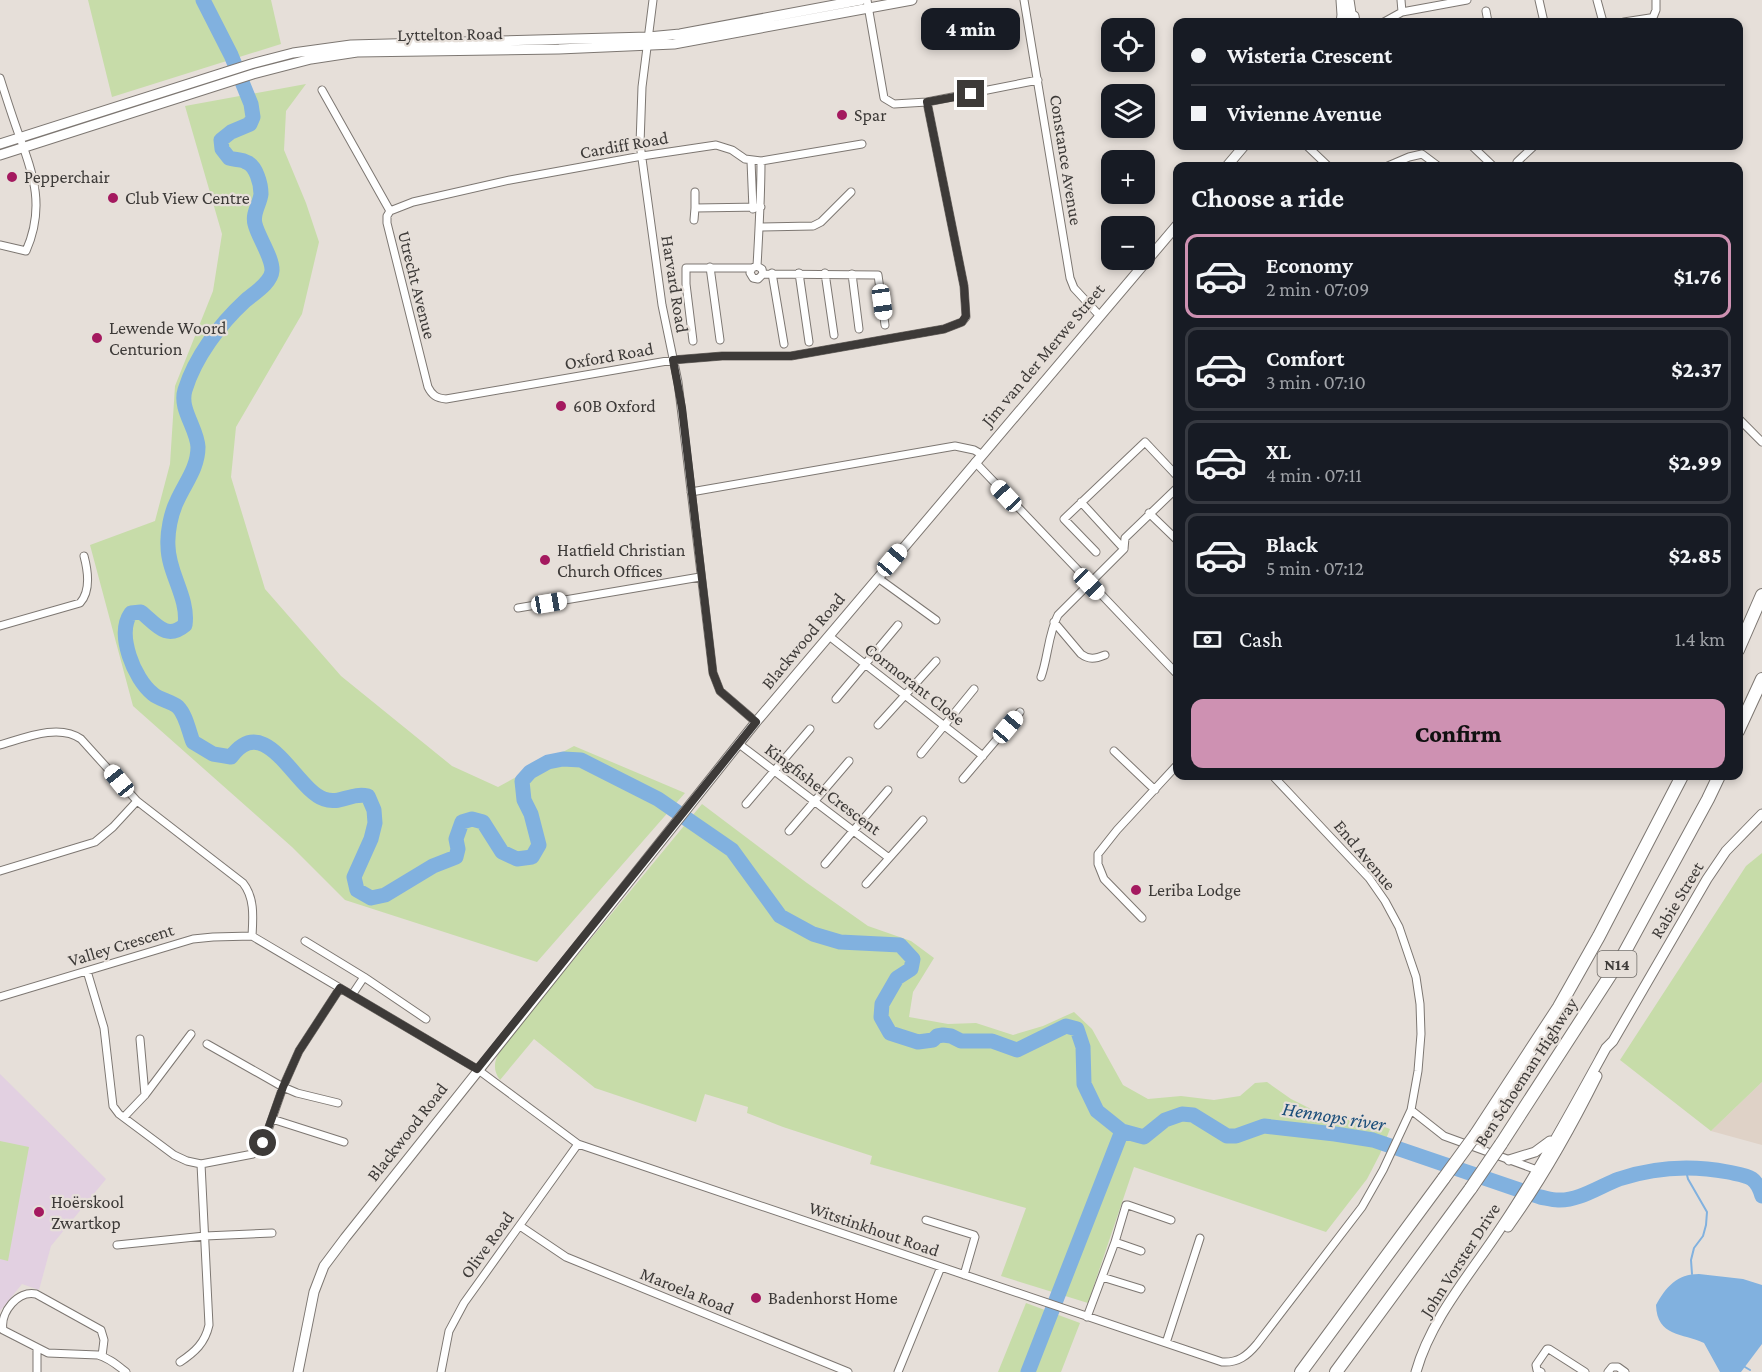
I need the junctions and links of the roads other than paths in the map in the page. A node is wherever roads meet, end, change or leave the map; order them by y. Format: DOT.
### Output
graph roads {
  1 [pos="653,0"];
  2 [pos="861,0"];
  3 [pos="910,0"];
  4 [pos="1024,0"];
  5 [pos="1341,0"];
  6 [pos="1349,0"];
  7 [pos="1401,0"];
  8 [pos="1467,0"];
  9 [pos="1539,0"];
  10 [pos="1597,0"];
  11 [pos="1656,0"];
  12 [pos="868,4"];
  13 [pos="1486,11"];
  14 [pos="1402,12"];
  15 [pos="1347,18"];
  16 [pos="1348,18"];
  17 [pos="1391,18"];
  18 [pos="1487,18"];
  19 [pos="1544,18"];
  20 [pos="1602,18"];
  21 [pos="1653,18"];
  22 [pos="648,42"];
  23 [pos="0,78"];
  24 [pos="1038,80"];
  25 [pos="322,90"];
  26 [pos="927,102"];
  27 [pos="22,143"];
  28 [pos="0,144"];
  29 [pos="862,144"];
  30 [pos="1311,150"];
  31 [pos="1476,150"];
  32 [pos="1530,150"];
  33 [pos="0,155"];
  34 [pos="642,156"];
  35 [pos="751,161"];
  36 [pos="760,161"];
  37 [pos="1324,162"];
  38 [pos="1397,162"];
  39 [pos="1433,162"];
  40 [pos="1489,162"];
  41 [pos="1517,162"];
  42 [pos="694,192"];
  43 [pos="851,192"];
  44 [pos="752,207"];
  45 [pos="761,207"];
  46 [pos="695,208"];
  47 [pos="390,212"];
  48 [pos="758,216"];
  49 [pos="694,220"];
  50 [pos="759,227"];
  51 [pos="1173,230"];
  52 [pos="0,245"];
  53 [pos="711,267"];
  54 [pos="755,267"];
  55 [pos="772,273"];
  56 [pos="800,273"];
  57 [pos="825,273"];
  58 [pos="852,274"];
  59 [pos="1099,315"];
  60 [pos="885,325"];
  61 [pos="859,329"];
  62 [pos="834,335"];
  63 [pos="720,340"];
  64 [pos="693,341"];
  65 [pos="808,342"];
  66 [pos="784,344"];
  67 [pos="673,360"];
  68 [pos="432,395"];
  69 [pos="1743,423"];
  70 [pos="1762,442"];
  71 [pos="981,454"];
  72 [pos="975,462"];
  73 [pos="1173,472"];
  74 [pos="1173,491"];
  75 [pos="690,492"];
  76 [pos="1081,502"];
  77 [pos="1149,513"];
  78 [pos="1173,536"];
  79 [pos="1124,549"];
  80 [pos="1096,552"];
  81 [pos="84,556"];
  82 [pos="700,577"];
  83 [pos="878,578"];
  84 [pos="1089,584"];
  85 [pos="1762,595"];
  86 [pos="518,608"];
  87 [pos="936,620"];
  88 [pos="1054,622"];
  89 [pos="898,625"];
  90 [pos="0,626"];
  91 [pos="829,636"];
  92 [pos="1743,639"];
  93 [pos="1105,655"];
  94 [pos="936,661"];
  95 [pos="866,664"];
  96 [pos="1173,670"];
  97 [pos="1041,677"];
  98 [pos="1762,679"];
  99 [pos="974,689"];
  100 [pos="904,695"];
  101 [pos="836,699"];
  102 [pos="1020,712"];
  103 [pos="1743,720"];
  104 [pos="756,722"];
  105 [pos="878,725"];
  106 [pos="944,725"];
  107 [pos="810,729"];
  108 [pos="739,744"];
  109 [pos="0,745"];
  110 [pos="1114,751"];
  111 [pos="921,754"];
  112 [pos="983,756"];
  113 [pos="849,761"];
  114 [pos="1173,770"];
  115 [pos="775,771"];
  116 [pos="963,779"];
  117 [pos="1277,780"];
  118 [pos="1680,780"];
  119 [pos="1717,780"];
  120 [pos="888,790"];
  121 [pos="1155,790"];
  122 [pos="137,801"];
  123 [pos="814,802"];
  124 [pos="746,804"];
  125 [pos="1762,814"];
  126 [pos="923,820"];
  127 [pos="852,830"];
  128 [pos="789,831"];
  129 [pos="890,858"];
  130 [pos="825,864"];
  131 [pos="0,871"];
  132 [pos="866,884"];
  133 [pos="1142,918"];
  134 [pos="252,936"];
  135 [pos="305,941"];
  136 [pos="87,971"];
  137 [pos="364,977"];
  138 [pos="340,988"];
  139 [pos="352,995"];
  140 [pos="0,998"];
  141 [pos="426,1019"];
  142 [pos="191,1034"];
  143 [pos="140,1040"];
  144 [pos="1612,1041"];
  145 [pos="207,1044"];
  146 [pos="477,1069"];
  147 [pos="283,1087"];
  148 [pos="145,1095"];
  149 [pos="338,1104"];
  150 [pos="1411,1110"];
  151 [pos="124,1117"];
  152 [pos="272,1119"];
  153 [pos="1558,1133"];
  154 [pos="344,1142"];
  155 [pos="578,1144"];
  156 [pos="1509,1160"];
  157 [pos="201,1164"];
  158 [pos="1540,1171"];
  159 [pos="926,1220"];
  160 [pos="1171,1220"];
  161 [pos="520,1226"];
  162 [pos="272,1233"];
  163 [pos="205,1236"];
  164 [pos="1200,1238"];
  165 [pos="1115,1242"];
  166 [pos="117,1245"];
  167 [pos="1141,1251"];
  168 [pos="941,1267"];
  169 [pos="964,1275"];
  170 [pos="1102,1277"];
  171 [pos="1141,1289"];
  172 [pos="1085,1316"];
  173 [pos="1166,1343"];
  174 [pos="37,1348"];
  175 [pos="102,1356"];
  176 [pos="180,1362"];
  177 [pos="121,1370"];
  178 [pos="37,1372"];
  179 [pos="298,1372"];
  180 [pos="441,1372"];
  181 [pos="848,1372"];
  182 [pos="898,1372"];
  183 [pos="1301,1372"];
  184 [pos="1336,1372"];
  185 [pos="1418,1372"];
  186 [pos="1541,1372"];
  187 [pos="1585,1372"];
  188 [pos="1608,1372"];
  189 [pos="1626,1372"];
  1 -- 22 [label="street, Harvard Road"];
  2 -- 22 [label="main road, Lyttelton Road"];
  3 -- 12 [label="main road, Lyttelton Road"];
  4 -- 24 [label="street, Constance Avenue"];
  5 -- 15 [label="main road"];
  6 -- 16 [label="main road"];
  7 -- 14 [label="street"];
  8 -- 14 [label="street"];
  9 -- 19 [label="street"];
  10 -- 20 [label="street"];
  11 -- 21 [label="street"];
  12 -- 22 [label="main road, Lyttelton Road"];
  12 -- 26 [label="street"];
  13 -- 18 [label="street"];
  14 -- 17 [label="street"];
  22 -- 27 [label="main road, Lyttelton Road"];
  22 -- 34 [label="street, Harvard Road"];
  23 -- 27 [label="street"];
  24 -- 26 [label="street"];
  24 -- 59 [label="street, Constance Avenue"];
  25 -- 47 [label="street, Utrecht Avenue"];
  26 -- 67 [label="street, Oxford Road"];
  27 -- 28 [label="main road, Lyttelton Road"];
  27 -- 33 [label="main road, Lyttelton Road"];
  27 -- 52 [label="street"];
  29 -- 36 [label="street, Cardiff Road"];
  30 -- 37 [label="street"];
  31 -- 40 [label="street"];
  32 -- 41 [label="street"];
  34 -- 35 [label="street, Cardiff Road"];
  34 -- 47 [label="street, Cardiff Road"];
  34 -- 67 [label="street, Harvard Road"];
  35 -- 36 [label="street, Cardiff Road"];
  35 -- 44 [label="street"];
  36 -- 45 [label="street"];
  38 -- 39 [label="street"];
  42 -- 46 [label="street"];
  43 -- 50 [label="street"];
  44 -- 45 [label="street"];
  44 -- 46 [label="street"];
  44 -- 48 [label="street"];
  45 -- 48 [label="street"];
  46 -- 49 [label="street"];
  47 -- 68 [label="street, Utrecht Avenue"];
  48 -- 50 [label="street"];
  50 -- 54 [label="street"];
  51 -- 59 [label="main road, Jim van der Merwe Street"];
  53 -- 54 [label="street"];
  53 -- 63 [label="street"];
  53 -- 64 [label="street"];
  54 -- 55 [label="street"];
  55 -- 56 [label="street"];
  55 -- 66 [label="street"];
  56 -- 57 [label="street"];
  56 -- 65 [label="street"];
  57 -- 58 [label="street"];
  57 -- 62 [label="street"];
  58 -- 60 [label="street"];
  58 -- 61 [label="street"];
  59 -- 71 [label="main road, Jim van der Merwe Street"];
  67 -- 68 [label="street, Oxford Road"];
  67 -- 75 [label="street, Harvard Road"];
  69 -- 70 [label="street"];
  71 -- 72 [label="main road, Jim van der Merwe Street"];
  71 -- 75 [label="street, Jim van der Merwe Street"];
  72 -- 83 [label="main road, Blackwood Road"];
  72 -- 84 [label="street"];
  73 -- 76 [label="street"];
  74 -- 77 [label="street"];
  75 -- 82 [label="street, Harvard Road"];
  76 -- 79 [label="street"];
  76 -- 80 [label="street"];
  77 -- 78 [label="street"];
  77 -- 79 [label="street"];
  79 -- 84 [label="street"];
  81 -- 90 [label="street"];
  82 -- 86 [label="street"];
  82 -- 104 [label="street, Harvard Road"];
  83 -- 87 [label="street"];
  83 -- 91 [label="main road, Blackwood Road"];
  84 -- 88 [label="street"];
  84 -- 96 [label="street"];
  85 -- 92 [label="highway"];
  88 -- 93 [label="street"];
  88 -- 97 [label="street"];
  89 -- 95 [label="street"];
  91 -- 95 [label="street, Cormorant Close"];
  91 -- 104 [label="main road, Blackwood Road"];
  94 -- 100 [label="street"];
  95 -- 100 [label="street, Cormorant Close"];
  95 -- 101 [label="street"];
  98 -- 103 [label="highway"];
  99 -- 106 [label="street"];
  100 -- 105 [label="street"];
  100 -- 106 [label="street, Cormorant Close"];
  102 -- 112 [label="street"];
  104 -- 108 [label="main road, Blackwood Road"];
  106 -- 111 [label="street"];
  106 -- 112 [label="street, Cormorant Close"];
  107 -- 115 [label="street"];
  108 -- 115 [label="street, Kingfisher Crescent"];
  108 -- 146 [label="main road, Blackwood Road"];
  109 -- 122 [label="street"];
  110 -- 121 [label="street"];
  112 -- 116 [label="street"];
  113 -- 123 [label="street"];
  114 -- 121 [label="street"];
  115 -- 123 [label="street, Kingfisher Crescent"];
  115 -- 124 [label="street"];
  117 -- 150 [label="street, End Avenue"];
  118 -- 183 [label="highway, Ben Schoeman Highway / N14, bridge"];
  119 -- 184 [label="highway, Ben Schoeman Highway / N14, bridge"];
  120 -- 127 [label="street"];
  121 -- 133 [label="street"];
  122 -- 131 [label="street"];
  122 -- 134 [label="street"];
  123 -- 127 [label="street, Kingfisher Crescent"];
  123 -- 128 [label="street"];
  125 -- 144 [label="main road, Rabie Street"];
  126 -- 129 [label="street"];
  127 -- 129 [label="street, Kingfisher Crescent"];
  127 -- 130 [label="street"];
  129 -- 132 [label="street"];
  134 -- 136 [label="street, Valley Crescent"];
  134 -- 138 [label="street, Witstinkhout Road"];
  135 -- 137 [label="street"];
  136 -- 140 [label="street, Valley Crescent"];
  136 -- 151 [label="street"];
  137 -- 139 [label="street"];
  137 -- 141 [label="street"];
  138 -- 139 [label="street, Witstinkhout Road"];
  138 -- 147 [label="street"];
  139 -- 146 [label="street, Witstinkhout Road"];
  142 -- 148 [label="street"];
  143 -- 148 [label="street"];
  144 -- 153 [label="main road, Rabie Street"];
  144 -- 158 [label="main road, Rabie Street"];
  145 -- 147 [label="street"];
  146 -- 155 [label="street, Witstinkhout Road"];
  146 -- 179 [label="main road, Blackwood Road"];
  147 -- 149 [label="street"];
  147 -- 152 [label="street"];
  148 -- 151 [label="street"];
  150 -- 156 [label="street"];
  150 -- 173 [label="street, Witstinkhout Road"];
  151 -- 157 [label="street"];
  152 -- 154 [label="street"];
  152 -- 157 [label="street"];
  153 -- 156 [label="main road"];
  153 -- 158 [label="main road, Rabie Street"];
  155 -- 161 [label="street, Olive Road"];
  155 -- 168 [label="street, Witstinkhout Road"];
  156 -- 158 [label="street"];
  157 -- 163 [label="street"];
  158 -- 185 [label="main road, John Vorster Drive"];
  159 -- 169 [label="street"];
  160 -- 165 [label="street"];
  161 -- 180 [label="street, Olive Road"];
  161 -- 181 [label="street, Maroela Road"];
  162 -- 163 [label="street"];
  163 -- 166 [label="street"];
  163 -- 176 [label="street"];
  164 -- 173 [label="street"];
  165 -- 167 [label="street"];
  165 -- 170 [label="street"];
  168 -- 169 [label="street, Witstinkhout Road"];
  168 -- 182 [label="street"];
  169 -- 172 [label="street, Witstinkhout Road"];
  170 -- 171 [label="street"];
  170 -- 172 [label="street"];
  172 -- 173 [label="street, Witstinkhout Road"];
  174 -- 175 [label="street"];
  174 -- 175 [label="street"];
  174 -- 178 [label="street"];
  175 -- 177 [label="street"];
  186 -- 187 [label="street"];
  188 -- 189 [label="street"];
}
